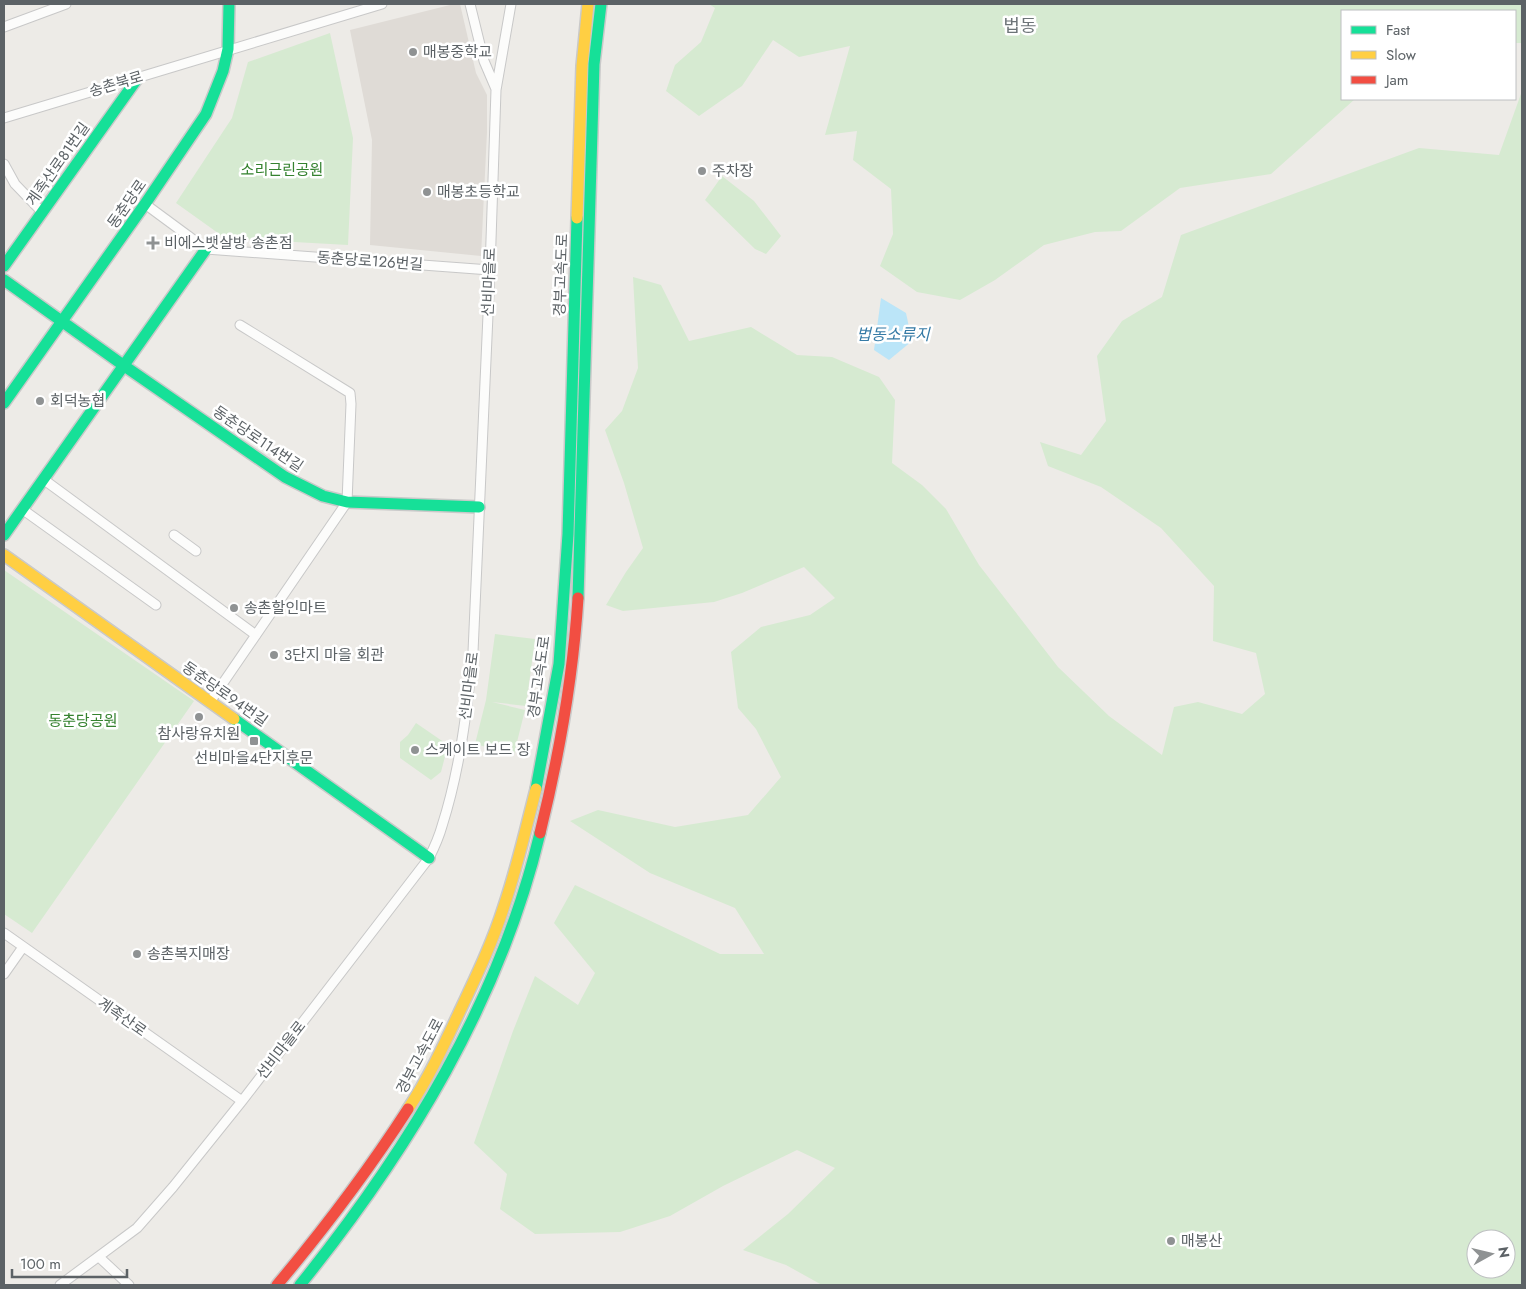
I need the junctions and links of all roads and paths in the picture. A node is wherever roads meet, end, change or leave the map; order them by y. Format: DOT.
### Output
graph roads {
  1 [pos="66,4"];
  2 [pos="229,4"];
  3 [pos="382,4"];
  4 [pos="470,4"];
  5 [pos="511,4"];
  6 [pos="588,4"];
  7 [pos="601,4"];
  8 [pos="4,27"];
  9 [pos="228,49"];
  10 [pos="137,79"];
  11 [pos="496,90"];
  12 [pos="4,118"];
  13 [pos="4,164"];
  14 [pos="145,204"];
  15 [pos="42,212"];
  16 [pos="206,249"];
  17 [pos="4,266"];
  18 [pos="490,270"];
  19 [pos="4,280"];
  20 [pos="61,321"];
  21 [pos="240,325"];
  22 [pos="123,365"];
  23 [pos="4,403"];
  24 [pos="43,479"];
  25 [pos="347,502"];
  26 [pos="479,506"];
  27 [pos="22,509"];
  28 [pos="4,535"];
  29 [pos="174,535"];
  30 [pos="196,551"];
  31 [pos="4,555"];
  32 [pos="156,605"];
  33 [pos="256,635"];
  34 [pos="210,702"];
  35 [pos="429,858"];
  36 [pos="4,933"];
  37 [pos="23,947"];
  38 [pos="4,974"];
  39 [pos="242,1100"];
  40 [pos="99,1257"];
  41 [pos="60,1285"];
  42 [pos="129,1285"];
  43 [pos="277,1285"];
  44 [pos="300,1285"];
  1 -- 8 [label="street"];
  2 -- 9 [label="main road, 동춘당로"];
  3 -- 9 [label="street, 송촌북로"];
  4 -- 11 [label="street"];
  5 -- 11 [label="street, 선비마을로"];
  6 -- 43 [label="main road, 경부고속도로"];
  7 -- 44 [label="main road, 경부고속도로"];
  9 -- 10 [label="street, 송촌북로"];
  9 -- 14 [label="main road, 동춘당로"];
  10 -- 12 [label="street, 송촌북로"];
  10 -- 15 [label="main road, 계족산로81번길"];
  11 -- 18 [label="street, 선비마을로"];
  13 -- 15 [label="street"];
  14 -- 16 [label="street"];
  14 -- 20 [label="main road, 동춘당로"];
  15 -- 17 [label="main road, 계족산로81번길"];
  16 -- 18 [label="street, 동춘당로126번길"];
  16 -- 22 [label="main road"];
  18 -- 26 [label="street, 선비마을로"];
  19 -- 20 [label="main road, 동춘당로114번길"];
  20 -- 22 [label="main road, 동춘당로114번길"];
  20 -- 23 [label="main road, 동춘당로"];
  21 -- 25 [label="street"];
  22 -- 24 [label="main road"];
  22 -- 25 [label="main road, 동춘당로114번길"];
  24 -- 27 [label="main road"];
  24 -- 33 [label="street"];
  25 -- 26 [label="main road, 동춘당로114번길"];
  25 -- 33 [label="street"];
  26 -- 35 [label="street, 선비마을로"];
  27 -- 28 [label="main road"];
  27 -- 32 [label="street"];
  29 -- 30 [label="street"];
  31 -- 34 [label="main road, 동춘당로94번길"];
  33 -- 34 [label="street"];
  34 -- 35 [label="main road, 동춘당로94번길"];
  35 -- 39 [label="street, 선비마을로"];
  36 -- 37 [label="street, 계족산로"];
  37 -- 38 [label="street"];
  37 -- 39 [label="street, 계족산로"];
  39 -- 40 [label="street, 선비마을로"];
  40 -- 41 [label="street, 선비마을로"];
  40 -- 42 [label="street"];
}
